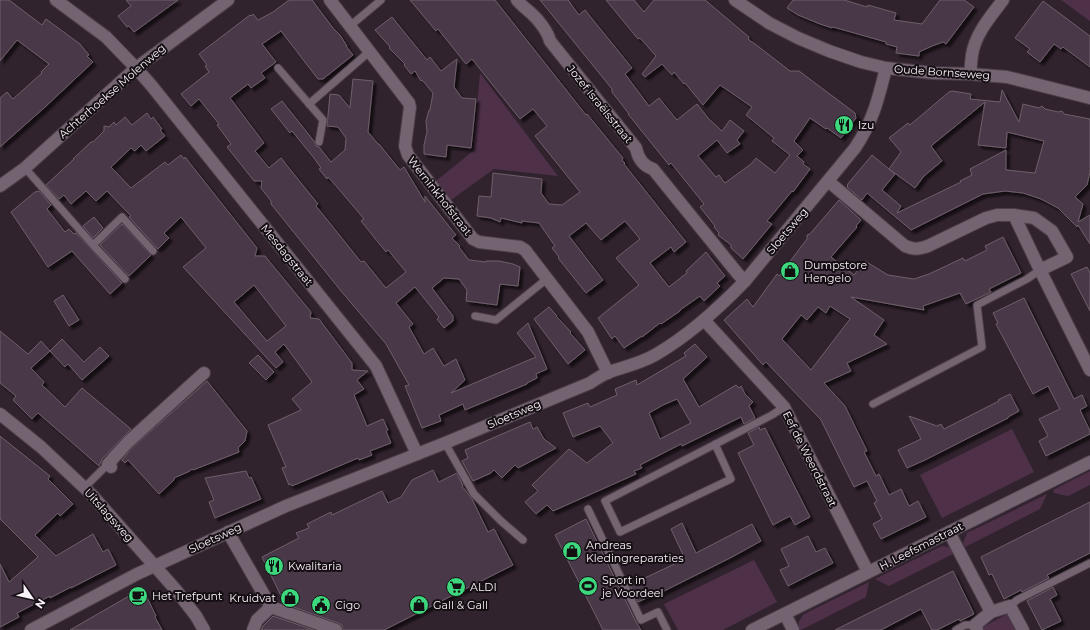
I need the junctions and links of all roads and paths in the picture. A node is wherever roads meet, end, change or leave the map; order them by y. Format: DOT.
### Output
graph roads {
  1 [pos="56,0"];
  2 [pos="228,0"];
  3 [pos="330,0"];
  4 [pos="381,0"];
  5 [pos="517,0"];
  6 [pos="735,0"];
  7 [pos="1004,0"];
  8 [pos="350,26"];
  9 [pos="369,52"];
  10 [pos="136,68"];
  11 [pos="278,68"];
  12 [pos="886,68"];
  13 [pos="970,74"];
  14 [pos="1090,98"];
  15 [pos="309,104"];
  16 [pos="319,142"];
  17 [pos="25,168"];
  18 [pos="828,182"];
  19 [pos="0,186"];
  20 [pos="1014,215"];
  21 [pos="92,245"];
  22 [pos="154,251"];
  23 [pos="1041,272"];
  24 [pos="548,278"];
  25 [pos="125,279"];
  26 [pos="745,281"];
  27 [pos="475,316"];
  28 [pos="704,320"];
  29 [pos="1090,370"];
  30 [pos="204,373"];
  31 [pos="608,373"];
  32 [pos="873,404"];
  33 [pos="784,407"];
  34 [pos="0,414"];
  35 [pos="445,443"];
  36 [pos="715,444"];
  37 [pos="417,454"];
  38 [pos="1090,462"];
  39 [pos="110,465"];
  40 [pos="84,488"];
  41 [pos="588,509"];
  42 [pos="228,532"];
  43 [pos="949,532"];
  44 [pos="523,540"];
  45 [pos="1090,563"];
  46 [pos="154,566"];
  47 [pos="868,572"];
  48 [pos="265,606"];
  49 [pos="1010,606"];
  50 [pos="991,612"];
  51 [pos="784,614"];
  52 [pos="976,628"];
  53 [pos="31,630"];
  54 [pos="204,630"];
  55 [pos="253,630"];
  56 [pos="336,630"];
  57 [pos="667,630"];
  58 [pos="752,630"];
  59 [pos="793,630"];
  60 [pos="956,630"];
  61 [pos="1023,630"];
  1 -- 10 [label="street, Mesdagstraat"];
  2 -- 10 [label="street, Achterhoekse Molenweg"];
  3 -- 8 [label="street, Werninkhofstraat"];
  4 -- 8 [label="lane"];
  5 -- 26 [label="street, Jozef Israëlsstraat"];
  6 -- 12 [label="street, Oude Bornseweg"];
  7 -- 13 [label="street"];
  8 -- 9 [label="street, Werninkhofstraat"];
  9 -- 15 [label="lane"];
  9 -- 24 [label="street, Werninkhofstraat"];
  10 -- 17 [label="street, Achterhoekse Molenweg"];
  10 -- 37 [label="street, Mesdagstraat"];
  11 -- 15 [label="lane"];
  12 -- 13 [label="street, Oude Bornseweg"];
  12 -- 18 [label="street, Sloetsweg"];
  13 -- 14 [label="street, Oude Bornseweg"];
  15 -- 16 [label="lane"];
  17 -- 19 [label="street, Achterhoekse Molenweg"];
  17 -- 21 [label="lane"];
  18 -- 20 [label="street"];
  18 -- 26 [label="street, Sloetsweg"];
  20 -- 23 [label="street"];
  20 -- 23 [label="street"];
  21 -- 22 [label="lane"];
  21 -- 25 [label="lane"];
  23 -- 29 [label="street"];
  23 -- 32 [label="lane"];
  24 -- 27 [label="lane"];
  24 -- 31 [label="street, Werninkhofstraat"];
  26 -- 28 [label="street, Sloetsweg"];
  28 -- 31 [label="street, Sloetsweg"];
  28 -- 33 [label="street, Eef de Weerdstraat"];
  30 -- 39 [label="street"];
  31 -- 35 [label="street, Sloetsweg"];
  33 -- 36 [label="lane"];
  33 -- 47 [label="street, Eef de Weerdstraat"];
  34 -- 40 [label="street, Uitslagsweg"];
  35 -- 37 [label="street, Sloetsweg"];
  35 -- 44 [label="lane"];
  36 -- 36 [label="lane"];
  37 -- 42 [label="street, Sloetsweg"];
  38 -- 43 [label="street, H. Leefsmastraat"];
  39 -- 40 [label="lane"];
  40 -- 46 [label="street, Uitslagsweg"];
  41 -- 57 [label="lane"];
  42 -- 46 [label="street, Sloetsweg"];
  42 -- 48 [label="street"];
  43 -- 47 [label="street, H. Leefsmastraat"];
  43 -- 50 [label="street"];
  45 -- 49 [label="lane"];
  46 -- 53 [label="street, Sloetsweg"];
  46 -- 54 [label="street, Uitslagsweg"];
  47 -- 51 [label="street, H. Leefsmastraat"];
  48 -- 55 [label="street"];
  48 -- 56 [label="street"];
  49 -- 50 [label="street"];
  49 -- 61 [label="street"];
  50 -- 52 [label="street"];
  51 -- 58 [label="street, H. Leefsmastraat"];
  51 -- 59 [label="street"];
  52 -- 60 [label="lane"];
}
